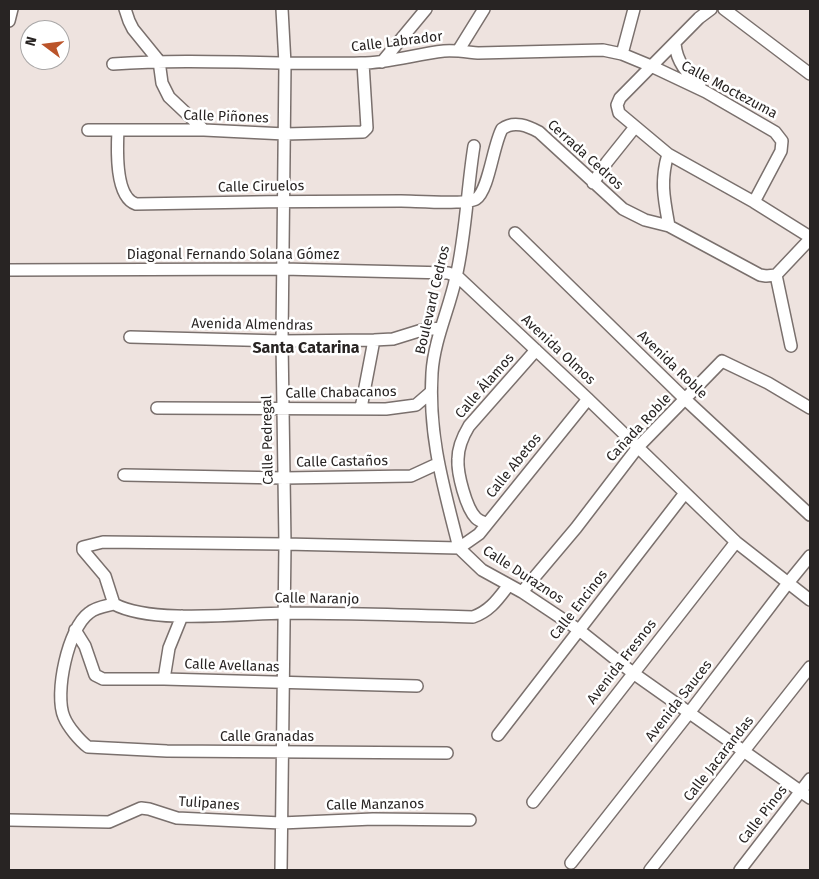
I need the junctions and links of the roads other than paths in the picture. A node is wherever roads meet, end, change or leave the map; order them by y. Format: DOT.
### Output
graph roads {
  1 [pos="12,9"];
  2 [pos="125,9"];
  3 [pos="282,9"];
  4 [pos="426,9"];
  5 [pos="484,9"];
  6 [pos="634,9"];
  7 [pos="711,9"];
  8 [pos="724,9"];
  9 [pos="9,21"];
  10 [pos="675,44"];
  11 [pos="458,51"];
  12 [pos="622,54"];
  13 [pos="159,60"];
  14 [pos="382,62"];
  15 [pos="363,63"];
  16 [pos="113,64"];
  17 [pos="285,64"];
  18 [pos="651,66"];
  19 [pos="810,74"];
  20 [pos="706,92"];
  21 [pos="635,127"];
  22 [pos="88,130"];
  23 [pos="118,130"];
  24 [pos="204,130"];
  25 [pos="285,134"];
  26 [pos="474,146"];
  27 [pos="668,154"];
  28 [pos="593,183"];
  29 [pos="282,201"];
  30 [pos="754,202"];
  31 [pos="467,203"];
  32 [pos="669,226"];
  33 [pos="515,233"];
  34 [pos="810,238"];
  35 [pos="283,269"];
  36 [pos="9,270"];
  37 [pos="776,275"];
  38 [pos="457,276"];
  39 [pos="441,328"];
  40 [pos="130,337"];
  41 [pos="374,340"];
  42 [pos="282,341"];
  43 [pos="792,346"];
  44 [pos="536,350"];
  45 [pos="432,392"];
  46 [pos="588,399"];
  47 [pos="686,400"];
  48 [pos="157,408"];
  49 [pos="361,408"];
  50 [pos="810,408"];
  51 [pos="283,409"];
  52 [pos="638,447"];
  53 [pos="438,464"];
  54 [pos="124,475"];
  55 [pos="284,478"];
  56 [pos="685,493"];
  57 [pos="810,515"];
  58 [pos="486,524"];
  59 [pos="736,542"];
  60 [pos="285,544"];
  61 [pos="459,548"];
  62 [pos="810,556"];
  63 [pos="788,583"];
  64 [pos="508,586"];
  65 [pos="522,592"];
  66 [pos="810,600"];
  67 [pos="114,604"];
  68 [pos="285,613"];
  69 [pos="182,616"];
  70 [pos="75,630"];
  71 [pos="579,630"];
  72 [pos="810,667"];
  73 [pos="633,672"];
  74 [pos="164,679"];
  75 [pos="283,683"];
  76 [pos="417,686"];
  77 [pos="689,713"];
  78 [pos="498,735"];
  79 [pos="744,751"];
  80 [pos="283,752"];
  81 [pos="447,753"];
  82 [pos="810,779"];
  83 [pos="806,794"];
  84 [pos="533,802"];
  85 [pos="9,820"];
  86 [pos="470,820"];
  87 [pos="281,823"];
  88 [pos="571,863"];
  89 [pos="281,870"];
  90 [pos="650,870"];
  91 [pos="740,870"];
  1 -- 9 [label="street"];
  2 -- 13 [label="street"];
  3 -- 17 [label="street, Calle Pedregal"];
  4 -- 14 [label="street"];
  5 -- 11 [label="street"];
  6 -- 12 [label="street"];
  7 -- 10 [label="street"];
  8 -- 19 [label="street"];
  10 -- 18 [label="street"];
  10 -- 20 [label="street"];
  11 -- 12 [label="street, Calle Labrador"];
  11 -- 14 [label="street, Calle Labrador"];
  12 -- 18 [label="street, Calle Labrador"];
  13 -- 16 [label="street, Calle Labrador"];
  13 -- 17 [label="street, Calle Labrador"];
  13 -- 24 [label="street"];
  14 -- 15 [label="street, Calle Labrador"];
  15 -- 17 [label="street, Calle Labrador"];
  15 -- 25 [label="street, Calle Piñones"];
  17 -- 25 [label="street, Calle Pedregal"];
  18 -- 20 [label="street, Calle Moctezuma"];
  18 -- 21 [label="street"];
  20 -- 30 [label="street, Calle Moctezuma"];
  21 -- 27 [label="street"];
  21 -- 28 [label="street"];
  22 -- 23 [label="street, Calle Piñones"];
  23 -- 24 [label="street, Calle Piñones"];
  23 -- 29 [label="street, Calle Ciruelos"];
  24 -- 25 [label="street, Calle Piñones"];
  25 -- 29 [label="street, Calle Pedregal"];
  26 -- 31 [label="street, Boulevard Cedros"];
  27 -- 30 [label="street"];
  27 -- 32 [label="street"];
  28 -- 31 [label="street, Cerrada Cedros"];
  28 -- 32 [label="street, Cerrada Cedros"];
  29 -- 31 [label="street, Calle Ciruelos"];
  29 -- 35 [label="street, Calle Pedregal"];
  30 -- 34 [label="street"];
  31 -- 38 [label="street, Boulevard Cedros"];
  32 -- 37 [label="street, Cerrada Cedros"];
  33 -- 47 [label="street, Avenida Roble"];
  34 -- 37 [label="street"];
  35 -- 36 [label="street, Diagonal Fernando Solana Gómez"];
  35 -- 38 [label="street, Diagonal Fernando Solana Gómez"];
  35 -- 42 [label="street, Calle Pedregal"];
  37 -- 43 [label="street"];
  38 -- 39 [label="street, Boulevard Cedros"];
  38 -- 44 [label="street, Avenida Olmos"];
  39 -- 41 [label="street, Avenida Almendras"];
  39 -- 45 [label="street, Boulevard Cedros"];
  40 -- 42 [label="street, Avenida Almendras"];
  41 -- 42 [label="street, Avenida Almendras"];
  41 -- 49 [label="street"];
  42 -- 51 [label="street, Calle Pedregal"];
  44 -- 46 [label="street, Avenida Olmos"];
  44 -- 58 [label="street, Calle Álamos"];
  45 -- 49 [label="street, Calle Chabacanos"];
  45 -- 53 [label="street, Boulevard Cedros"];
  46 -- 52 [label="street, Avenida Olmos"];
  46 -- 58 [label="street, Calle Abetos"];
  47 -- 50 [label="street, Cañada Roble"];
  47 -- 52 [label="street, Cañada Roble"];
  47 -- 57 [label="street, Avenida Roble"];
  48 -- 51 [label="street, Calle Chabacanos"];
  49 -- 51 [label="street, Calle Chabacanos"];
  51 -- 55 [label="street, Calle Pedregal"];
  52 -- 56 [label="street"];
  52 -- 65 [label="street, Cañada Roble"];
  53 -- 55 [label="street, Calle Castaños"];
  53 -- 61 [label="street, Boulevard Cedros"];
  54 -- 55 [label="street, Calle Castaños"];
  55 -- 60 [label="street, Calle Pedregal"];
  56 -- 59 [label="street"];
  56 -- 71 [label="street, Calle Encinos"];
  58 -- 61 [label="street, Calle Abetos"];
  59 -- 63 [label="street"];
  59 -- 73 [label="street, Avenida Fresnos"];
  60 -- 61 [label="street"];
  60 -- 67 [label="street"];
  60 -- 68 [label="street, Calle Pedregal"];
  61 -- 64 [label="street, Calle Duraznos"];
  62 -- 63 [label="street, Avenida Sauces"];
  63 -- 66 [label="street"];
  63 -- 77 [label="street, Avenida Sauces"];
  64 -- 65 [label="street, Calle Duraznos"];
  64 -- 68 [label="street, Calle Naranjo"];
  65 -- 71 [label="street, Calle Duraznos"];
  67 -- 69 [label="street, Calle Naranjo"];
  67 -- 70 [label="street"];
  68 -- 69 [label="street, Calle Naranjo"];
  68 -- 75 [label="street, Calle Pedregal"];
  69 -- 74 [label="street"];
  70 -- 74 [label="street, Calle Avellanas"];
  70 -- 80 [label="street, Calle Granadas"];
  71 -- 73 [label="street, Calle Duraznos"];
  71 -- 78 [label="street, Calle Encinos"];
  72 -- 79 [label="street, Calle Jacarandas"];
  73 -- 77 [label="street, Calle Duraznos"];
  73 -- 84 [label="street, Avenida Fresnos"];
  74 -- 75 [label="street, Calle Avellanas"];
  75 -- 76 [label="street, Calle Avellanas"];
  75 -- 80 [label="street, Calle Pedregal"];
  77 -- 79 [label="street, Calle Duraznos"];
  77 -- 88 [label="street, Avenida Sauces"];
  79 -- 83 [label="street, Calle Duraznos"];
  79 -- 90 [label="street, Calle Jacarandas"];
  80 -- 81 [label="street, Calle Granadas"];
  80 -- 87 [label="street, Calle Pedregal"];
  82 -- 83 [label="street, Calle Pinos"];
  83 -- 91 [label="street, Calle Pinos"];
  85 -- 87 [label="street, Tulipanes"];
  86 -- 87 [label="street, Calle Manzanos"];
  87 -- 89 [label="street, Calle Pedregal"];
}
